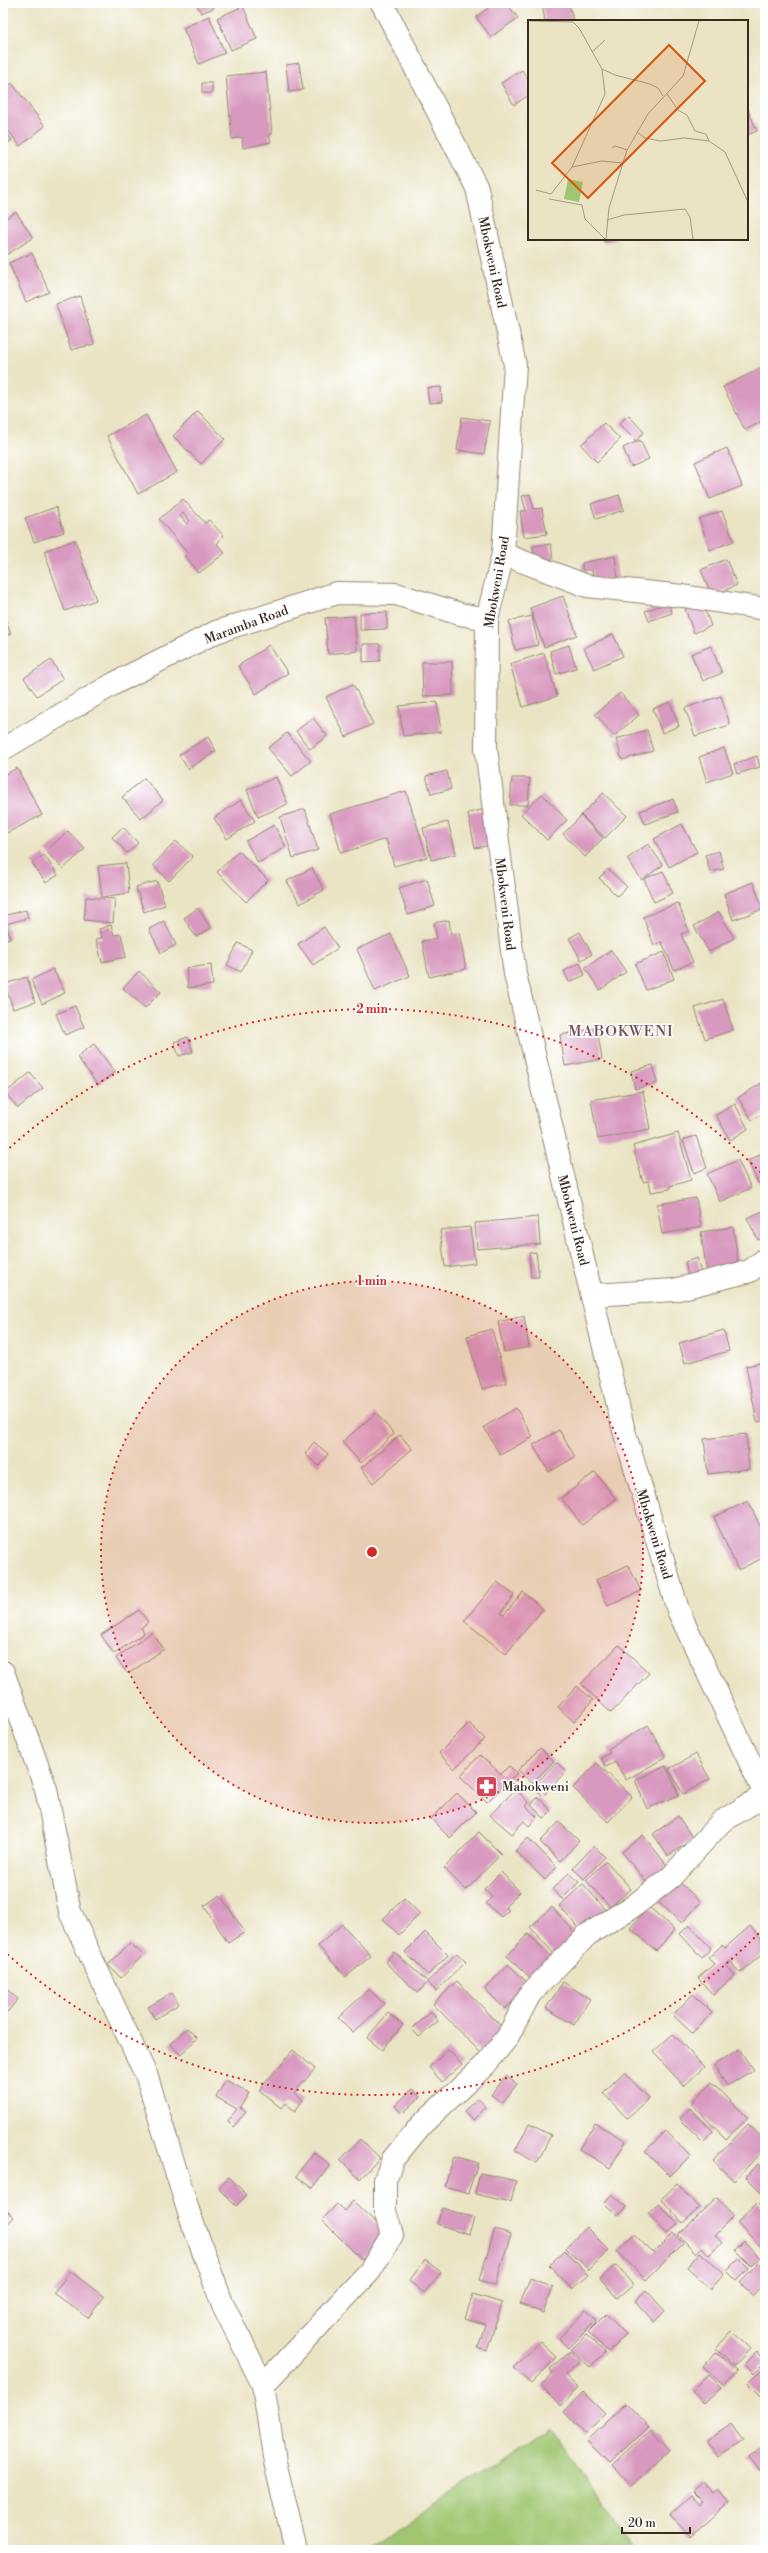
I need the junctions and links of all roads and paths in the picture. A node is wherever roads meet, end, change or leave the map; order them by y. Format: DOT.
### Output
graph roads {
  1 [pos="382,3"];
  2 [pos="503,554"];
  3 [pos="765,609"];
  4 [pos="487,619"];
  5 [pos="3,749"];
  6 [pos="765,1259"];
  7 [pos="593,1295"];
  8 [pos="3,1672"];
  9 [pos="765,1795"];
  10 [pos="263,2385"];
  11 [pos="296,2550"];
  1 -- 2 [label="street, Mbokweni Road"];
  2 -- 3 [label="street"];
  2 -- 4 [label="street, Mbokweni Road"];
  4 -- 5 [label="street, Maramba Road"];
  4 -- 7 [label="street, Mbokweni Road"];
  6 -- 7 [label="street"];
  7 -- 9 [label="street, Mbokweni Road"];
  8 -- 10 [label="street"];
  9 -- 10 [label="street"];
  10 -- 11 [label="street"];
}
